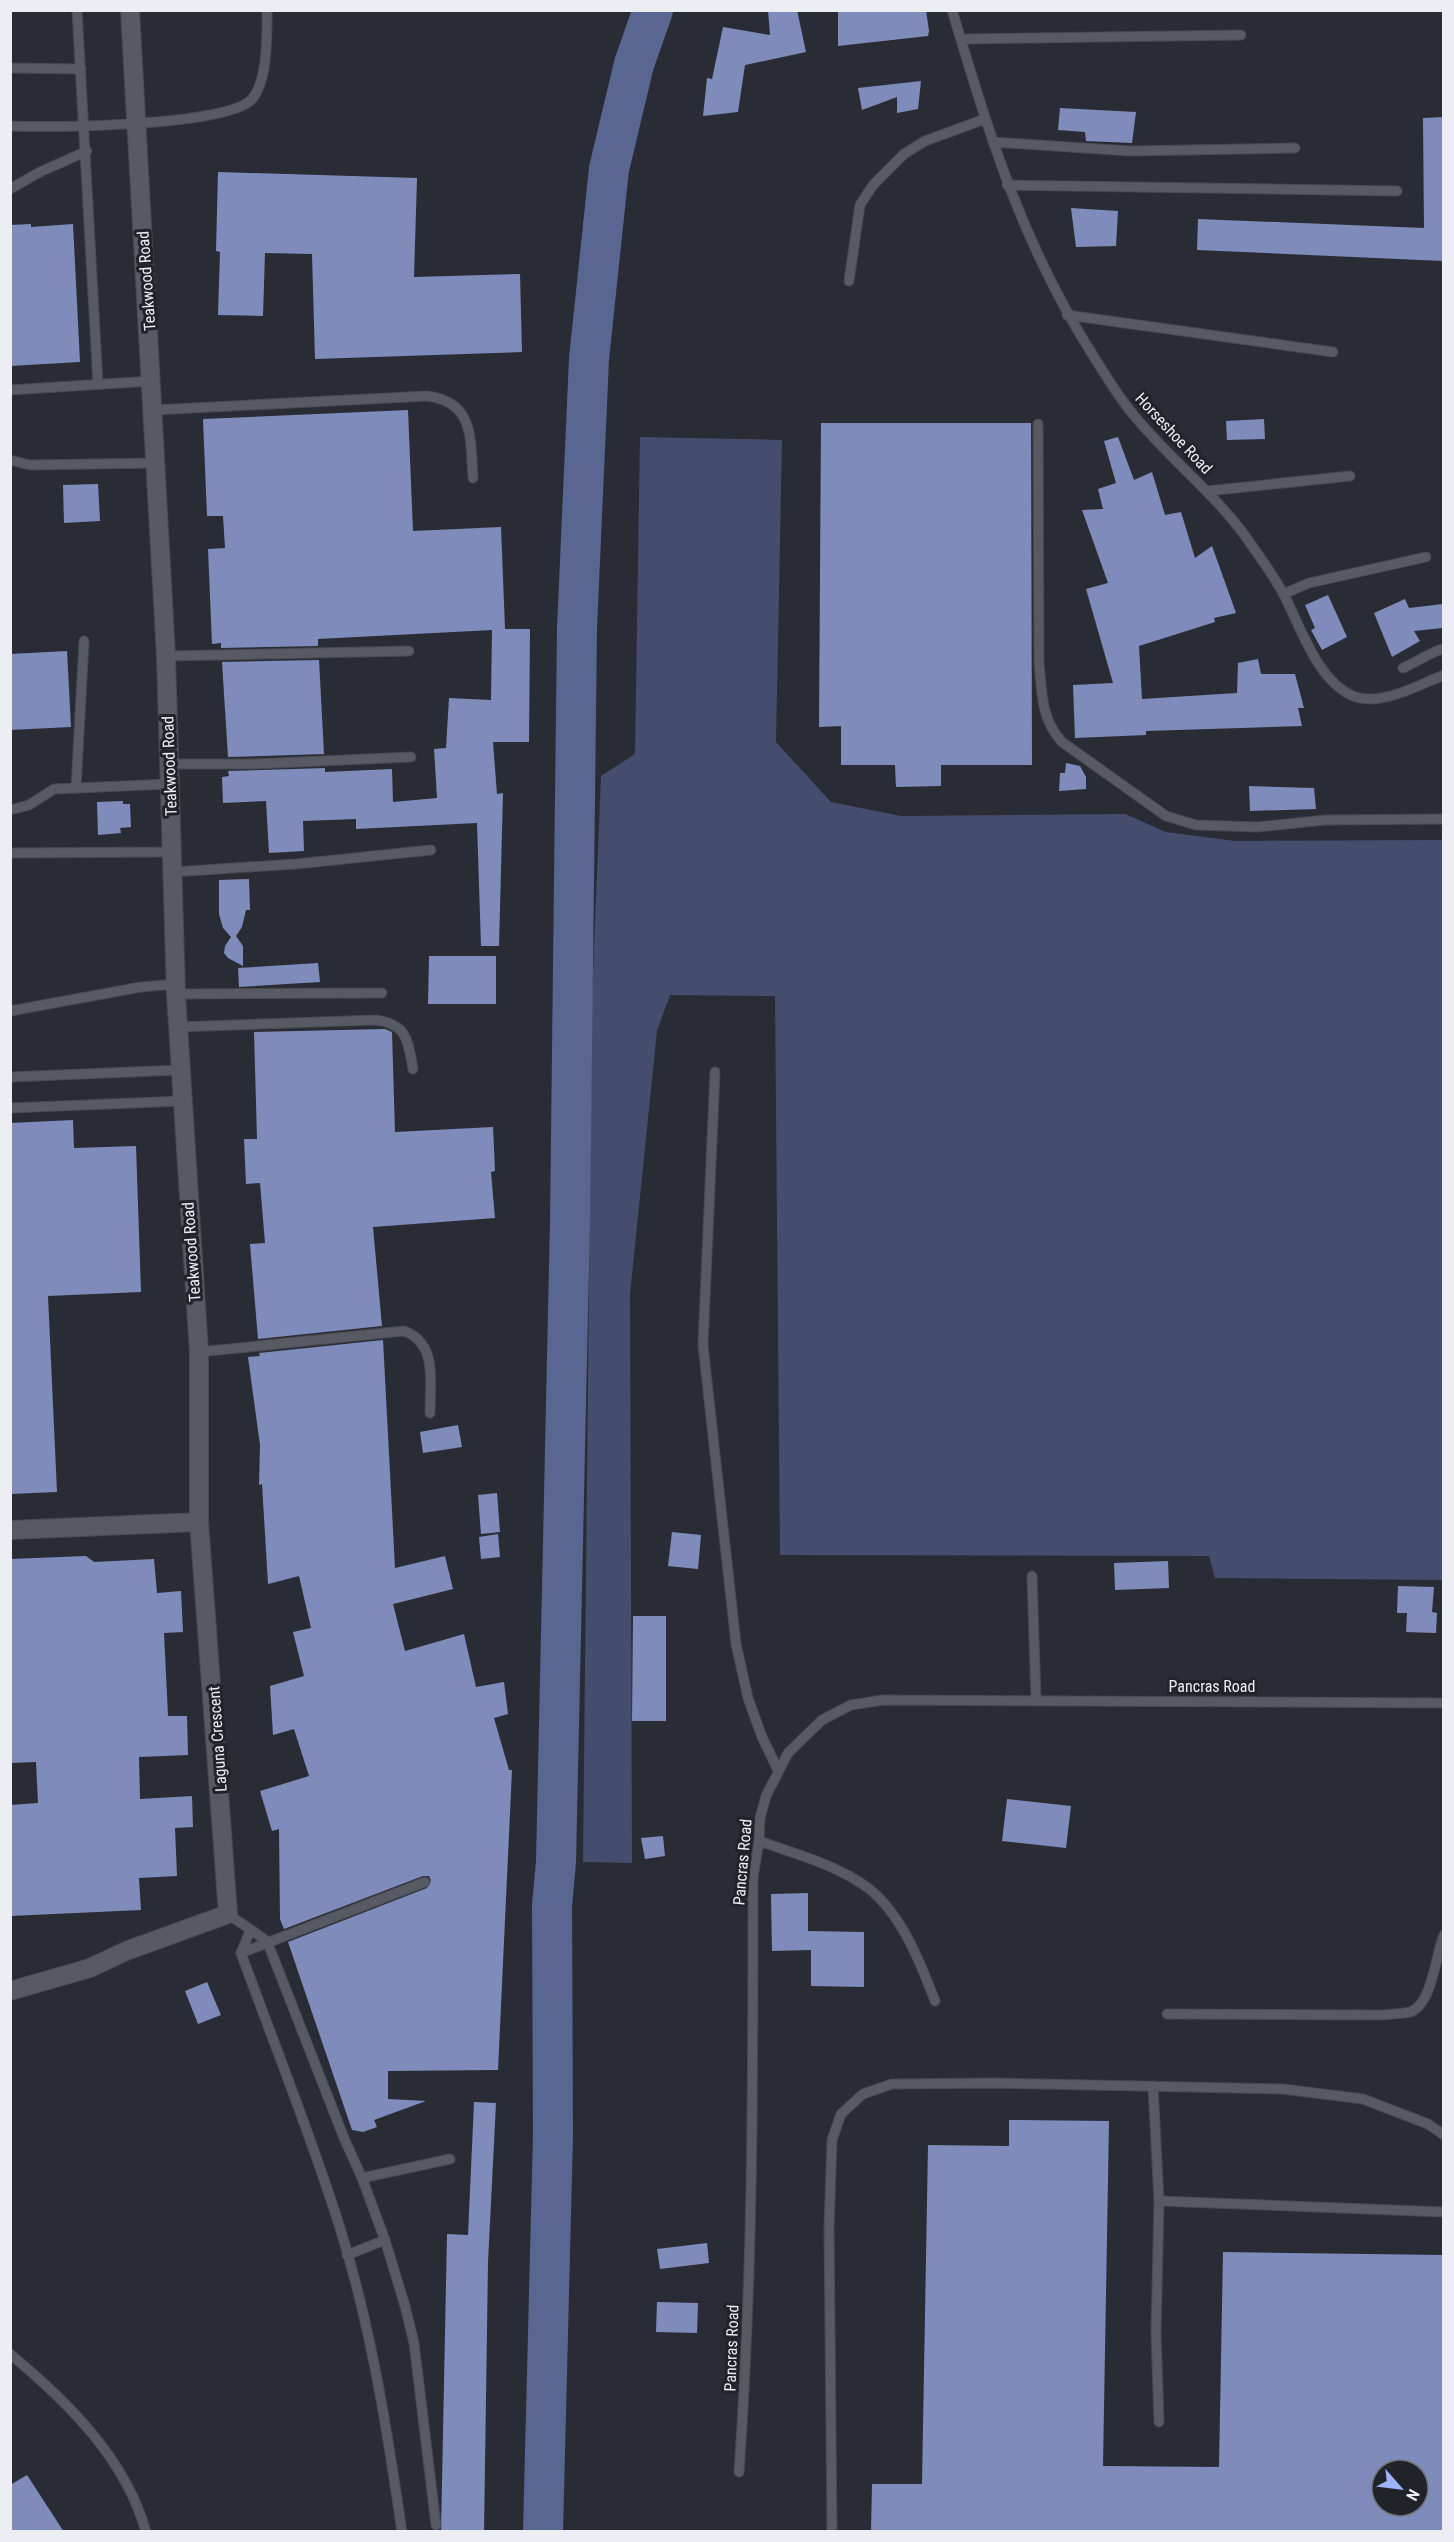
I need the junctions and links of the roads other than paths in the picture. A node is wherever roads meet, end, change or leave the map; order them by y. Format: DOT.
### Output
graph roads {
  1 [pos="77,10"];
  2 [pos="130,10"];
  3 [pos="267,10"];
  4 [pos="952,10"];
  5 [pos="1241,35"];
  6 [pos="961,39"];
  7 [pos="10,68"];
  8 [pos="81,69"];
  9 [pos="986,119"];
  10 [pos="136,123"];
  11 [pos="85,125"];
  12 [pos="10,126"];
  13 [pos="993,142"];
  14 [pos="1295,148"];
  15 [pos="87,151"];
  16 [pos="1007,185"];
  17 [pos="10,189"];
  18 [pos="1397,191"];
  19 [pos="849,281"];
  20 [pos="1067,315"];
  21 [pos="1333,352"];
  22 [pos="152,381"];
  23 [pos="98,384"];
  24 [pos="10,390"];
  25 [pos="154,410"];
  26 [pos="1038,424"];
  27 [pos="10,460"];
  28 [pos="155,463"];
  29 [pos="1350,476"];
  30 [pos="473,478"];
  31 [pos="1206,491"];
  32 [pos="1426,557"];
  33 [pos="1283,594"];
  34 [pos="84,641"];
  35 [pos="1443,649"];
  36 [pos="409,651"];
  37 [pos="166,656"];
  38 [pos="1403,668"];
  39 [pos="1443,675"];
  40 [pos="411,757"];
  41 [pos="168,764"];
  42 [pos="169,784"];
  43 [pos="76,788"];
  44 [pos="10,810"];
  45 [pos="1443,819"];
  46 [pos="431,850"];
  47 [pos="171,852"];
  48 [pos="10,853"];
  49 [pos="173,872"];
  50 [pos="176,989"];
  51 [pos="382,993"];
  52 [pos="10,1011"];
  53 [pos="178,1027"];
  54 [pos="413,1069"];
  55 [pos="180,1070"];
  56 [pos="715,1072"];
  57 [pos="10,1077"];
  58 [pos="182,1101"];
  59 [pos="10,1107"];
  60 [pos="198,1352"];
  61 [pos="430,1413"];
  62 [pos="199,1522"];
  63 [pos="10,1530"];
  64 [pos="1032,1576"];
  65 [pos="1036,1700"];
  66 [pos="1443,1703"];
  67 [pos="778,1770"];
  68 [pos="759,1841"];
  69 [pos="425,1882"];
  70 [pos="228,1914"];
  71 [pos="250,1931"];
  72 [pos="1443,1935"];
  73 [pos="267,1941"];
  74 [pos="241,1953"];
  75 [pos="10,1991"];
  76 [pos="935,2001"];
  77 [pos="1167,2013"];
  78 [pos="1153,2086"];
  79 [pos="1443,2135"];
  80 [pos="450,2159"];
  81 [pos="362,2178"];
  82 [pos="1159,2201"];
  83 [pos="1443,2212"];
  84 [pos="385,2240"];
  85 [pos="347,2255"];
  86 [pos="10,2354"];
  87 [pos="1159,2422"];
  88 [pos="739,2472"];
  89 [pos="436,2524"];
  90 [pos="146,2532"];
  91 [pos="402,2532"];
  92 [pos="832,2532"];
  1 -- 8 [label="lane"];
  2 -- 10 [label="street, Teakwood Road"];
  3 -- 10 [label="lane"];
  4 -- 6 [label="lane, Horseshoe Road"];
  5 -- 6 [label="lane"];
  6 -- 9 [label="lane, Horseshoe Road"];
  7 -- 8 [label="lane"];
  8 -- 11 [label="lane"];
  9 -- 13 [label="lane, Horseshoe Road"];
  9 -- 19 [label="lane"];
  10 -- 11 [label="lane"];
  10 -- 22 [label="street, Teakwood Road"];
  11 -- 12 [label="lane"];
  11 -- 15 [label="lane"];
  13 -- 14 [label="lane"];
  13 -- 16 [label="lane, Horseshoe Road"];
  15 -- 17 [label="lane"];
  15 -- 23 [label="lane"];
  16 -- 18 [label="lane"];
  16 -- 20 [label="lane, Horseshoe Road"];
  20 -- 21 [label="lane"];
  20 -- 31 [label="lane, Horseshoe Road"];
  22 -- 23 [label="lane"];
  22 -- 25 [label="street, Teakwood Road"];
  23 -- 24 [label="lane"];
  25 -- 28 [label="street, Teakwood Road"];
  25 -- 30 [label="lane"];
  26 -- 45 [label="lane"];
  27 -- 28 [label="lane"];
  28 -- 37 [label="street, Teakwood Road"];
  29 -- 31 [label="lane"];
  31 -- 33 [label="lane, Horseshoe Road"];
  32 -- 33 [label="lane"];
  33 -- 39 [label="lane, Horseshoe Road"];
  34 -- 43 [label="lane"];
  35 -- 38 [label="lane"];
  36 -- 37 [label="lane"];
  37 -- 41 [label="street, Teakwood Road"];
  40 -- 41 [label="lane"];
  41 -- 42 [label="street, Teakwood Road"];
  42 -- 43 [label="lane"];
  42 -- 47 [label="street, Teakwood Road"];
  43 -- 44 [label="lane"];
  46 -- 49 [label="lane"];
  47 -- 48 [label="lane"];
  47 -- 49 [label="street, Teakwood Road"];
  49 -- 50 [label="street, Teakwood Road"];
  50 -- 51 [label="lane"];
  50 -- 52 [label="lane"];
  50 -- 53 [label="street, Teakwood Road"];
  53 -- 54 [label="lane"];
  53 -- 55 [label="street, Teakwood Road"];
  55 -- 57 [label="lane"];
  55 -- 58 [label="street, Teakwood Road"];
  56 -- 67 [label="lane"];
  58 -- 59 [label="lane"];
  58 -- 60 [label="street, Teakwood Road"];
  60 -- 61 [label="lane"];
  60 -- 62 [label="street, Teakwood Road"];
  62 -- 63 [label="street"];
  62 -- 70 [label="street, Laguna Crescent"];
  64 -- 65 [label="lane"];
  65 -- 66 [label="lane, Pancras Road"];
  65 -- 67 [label="lane, Pancras Road"];
  67 -- 68 [label="lane, Pancras Road"];
  68 -- 76 [label="lane"];
  68 -- 88 [label="lane, Pancras Road"];
  69 -- 73 [label="lane"];
  70 -- 71 [label="lane"];
  70 -- 75 [label="street"];
  71 -- 73 [label="lane"];
  71 -- 74 [label="lane"];
  72 -- 77 [label="lane"];
  73 -- 74 [label="lane"];
  73 -- 81 [label="lane"];
  74 -- 85 [label="lane"];
  78 -- 79 [label="lane"];
  78 -- 82 [label="lane"];
  78 -- 92 [label="lane"];
  80 -- 81 [label="lane"];
  81 -- 84 [label="lane"];
  82 -- 83 [label="lane"];
  82 -- 87 [label="lane"];
  84 -- 85 [label="lane"];
  84 -- 89 [label="lane"];
  85 -- 91 [label="lane"];
  86 -- 90 [label="lane"];
}
